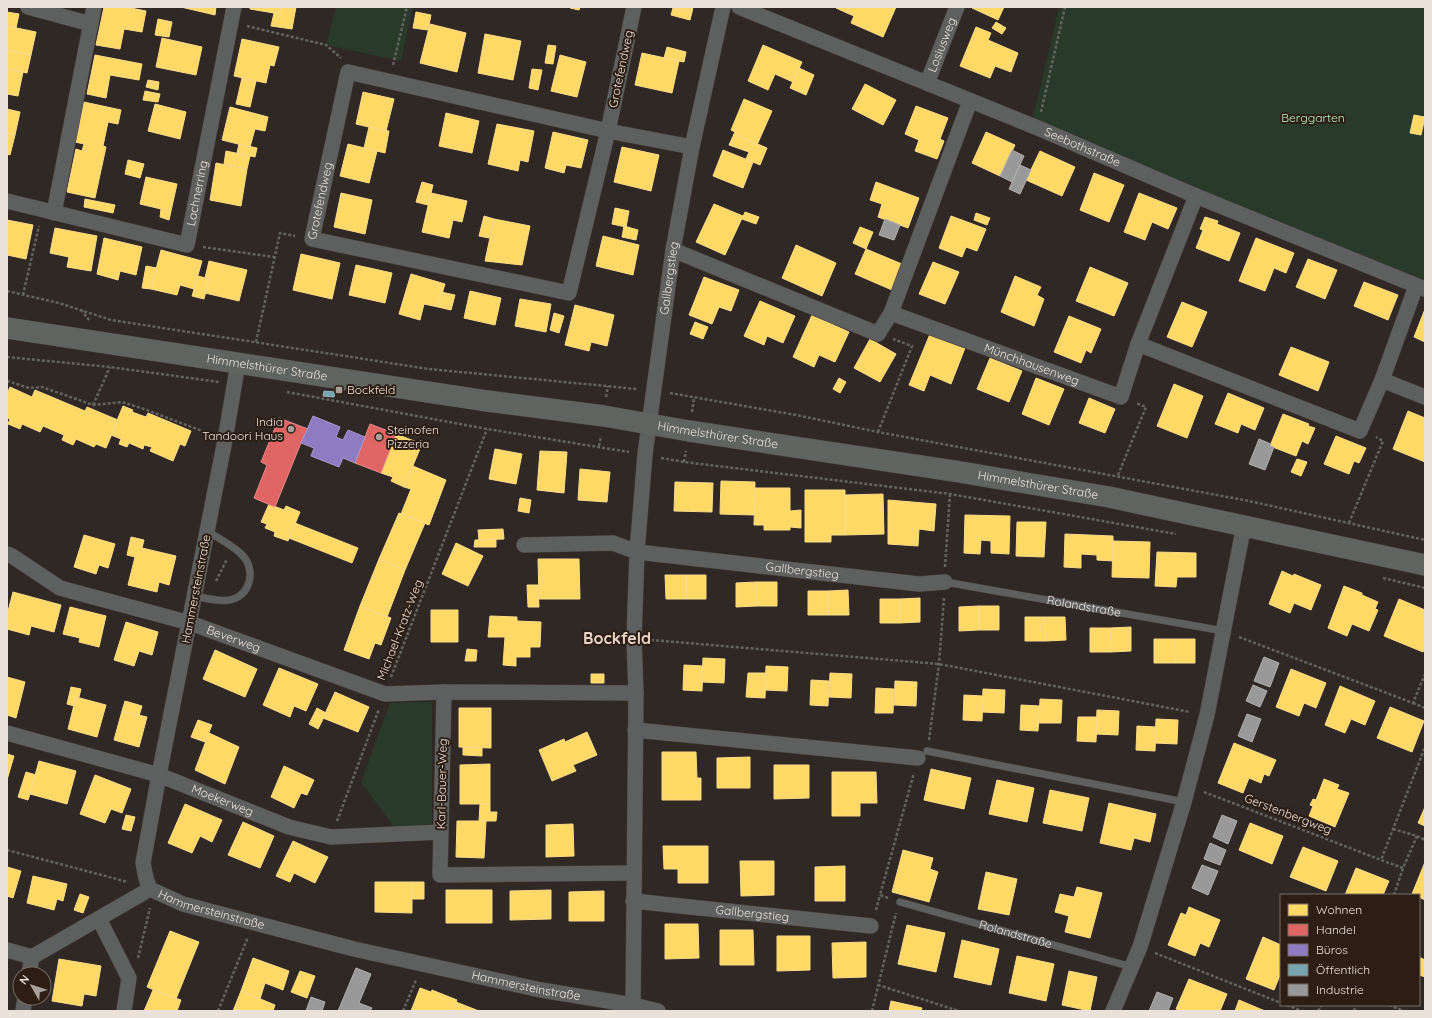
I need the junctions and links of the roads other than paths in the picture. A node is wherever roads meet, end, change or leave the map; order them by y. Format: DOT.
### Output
graph roads {
  1 [pos="28,7"];
  2 [pos="94,7"];
  3 [pos="234,7"];
  4 [pos="634,7"];
  5 [pos="722,7"];
  6 [pos="739,7"];
  7 [pos="957,7"];
  8 [pos="91,24"];
  9 [pos="927,83"];
  10 [pos="970,102"];
  11 [pos="608,131"];
  12 [pos="692,147"];
  13 [pos="1196,196"];
  14 [pos="7,201"];
  15 [pos="48,211"];
  16 [pos="673,250"];
  17 [pos="1421,287"];
  18 [pos="891,312"];
  19 [pos="7,328"];
  20 [pos="1138,344"];
  21 [pos="238,363"];
  22 [pos="1382,380"];
  23 [pos="1425,397"];
  24 [pos="649,424"];
  25 [pos="1244,525"];
  26 [pos="207,531"];
  27 [pos="524,545"];
  28 [pos="637,552"];
  29 [pos="7,554"];
  30 [pos="1425,564"];
  31 [pos="945,582"];
  32 [pos="201,597"];
  33 [pos="190,623"];
  34 [pos="1224,631"];
  35 [pos="444,692"];
  36 [pos="636,693"];
  37 [pos="635,730"];
  38 [pos="7,733"];
  39 [pos="923,754"];
  40 [pos="159,775"];
  41 [pos="1184,802"];
  42 [pos="441,832"];
  43 [pos="633,873"];
  44 [pos="150,886"];
  45 [pos="633,901"];
  46 [pos="900,902"];
  47 [pos="99,919"];
  48 [pos="871,926"];
  49 [pos="7,950"];
  50 [pos="32,957"];
  51 [pos="30,966"];
  52 [pos="1132,967"];
  53 [pos="633,1008"];
  54 [pos="124,1011"];
  55 [pos="658,1011"];
  56 [pos="1113,1011"];
  1 -- 8 [label="street"];
  2 -- 8 [label="street"];
  3 -- 15 [label="street, Lachnerring"];
  4 -- 11 [label="street, Grotefendweg"];
  5 -- 12 [label="street, Gallbergstieg"];
  6 -- 9 [label="street, Seebothstraße"];
  7 -- 9 [label="street, Losiusweg"];
  8 -- 15 [label="street"];
  9 -- 10 [label="street, Seebothstraße"];
  10 -- 13 [label="street, Seebothstraße"];
  10 -- 18 [label="street"];
  11 -- 11 [label="street, Grotefendweg"];
  11 -- 12 [label="street, Grotefendweg"];
  12 -- 16 [label="street, Gallbergstieg"];
  13 -- 17 [label="street, Seebothstraße"];
  13 -- 20 [label="street"];
  14 -- 15 [label="street"];
  16 -- 18 [label="street"];
  16 -- 24 [label="street, Gallbergstieg"];
  17 -- 22 [label="street"];
  18 -- 20 [label="street, Münchhausenweg"];
  19 -- 21 [label="street, Himmelsthürer Straße"];
  20 -- 22 [label="street"];
  21 -- 24 [label="street, Himmelsthürer Straße"];
  21 -- 26 [label="street, Hammersteinstraße"];
  22 -- 23 [label="street"];
  24 -- 25 [label="street, Himmelsthürer Straße"];
  24 -- 28 [label="street, Gallbergstieg"];
  25 -- 30 [label="street, Himmelsthürer Straße"];
  25 -- 34 [label="street"];
  26 -- 32 [label="street, Hammersteinstraße"];
  26 -- 32 [label="lane"];
  27 -- 28 [label="street, Gallbergstieg"];
  28 -- 31 [label="street, Gallbergstieg"];
  28 -- 36 [label="street, Gallbergstieg"];
  29 -- 33 [label="street, Beverweg"];
  31 -- 34 [label="lane, Rolandstraße"];
  32 -- 33 [label="street, Hammersteinstraße"];
  33 -- 35 [label="street, Beverweg"];
  33 -- 40 [label="street, Hammersteinstraße"];
  34 -- 41 [label="street"];
  35 -- 36 [label="street"];
  35 -- 42 [label="street, Karl-Bauer-Weg"];
  36 -- 37 [label="street, Gallbergstieg"];
  37 -- 39 [label="street"];
  37 -- 43 [label="street, Gallbergstieg"];
  38 -- 40 [label="street, Moekerweg"];
  39 -- 41 [label="lane"];
  40 -- 42 [label="street, Moekerweg"];
  40 -- 44 [label="street, Hammersteinstraße"];
  41 -- 52 [label="street"];
  42 -- 43 [label="street, Karl-Bauer-Weg"];
  43 -- 45 [label="street, Gallbergstieg"];
  44 -- 47 [label="street"];
  44 -- 53 [label="street, Hammersteinstraße"];
  45 -- 48 [label="street, Gallbergstieg"];
  45 -- 53 [label="street, Gallbergstieg"];
  46 -- 52 [label="lane, Rolandstraße"];
  47 -- 50 [label="street"];
  47 -- 54 [label="street"];
  49 -- 50 [label="street"];
  50 -- 51 [label="street"];
  52 -- 56 [label="street"];
  53 -- 55 [label="street, Hammersteinstraße"];
}
